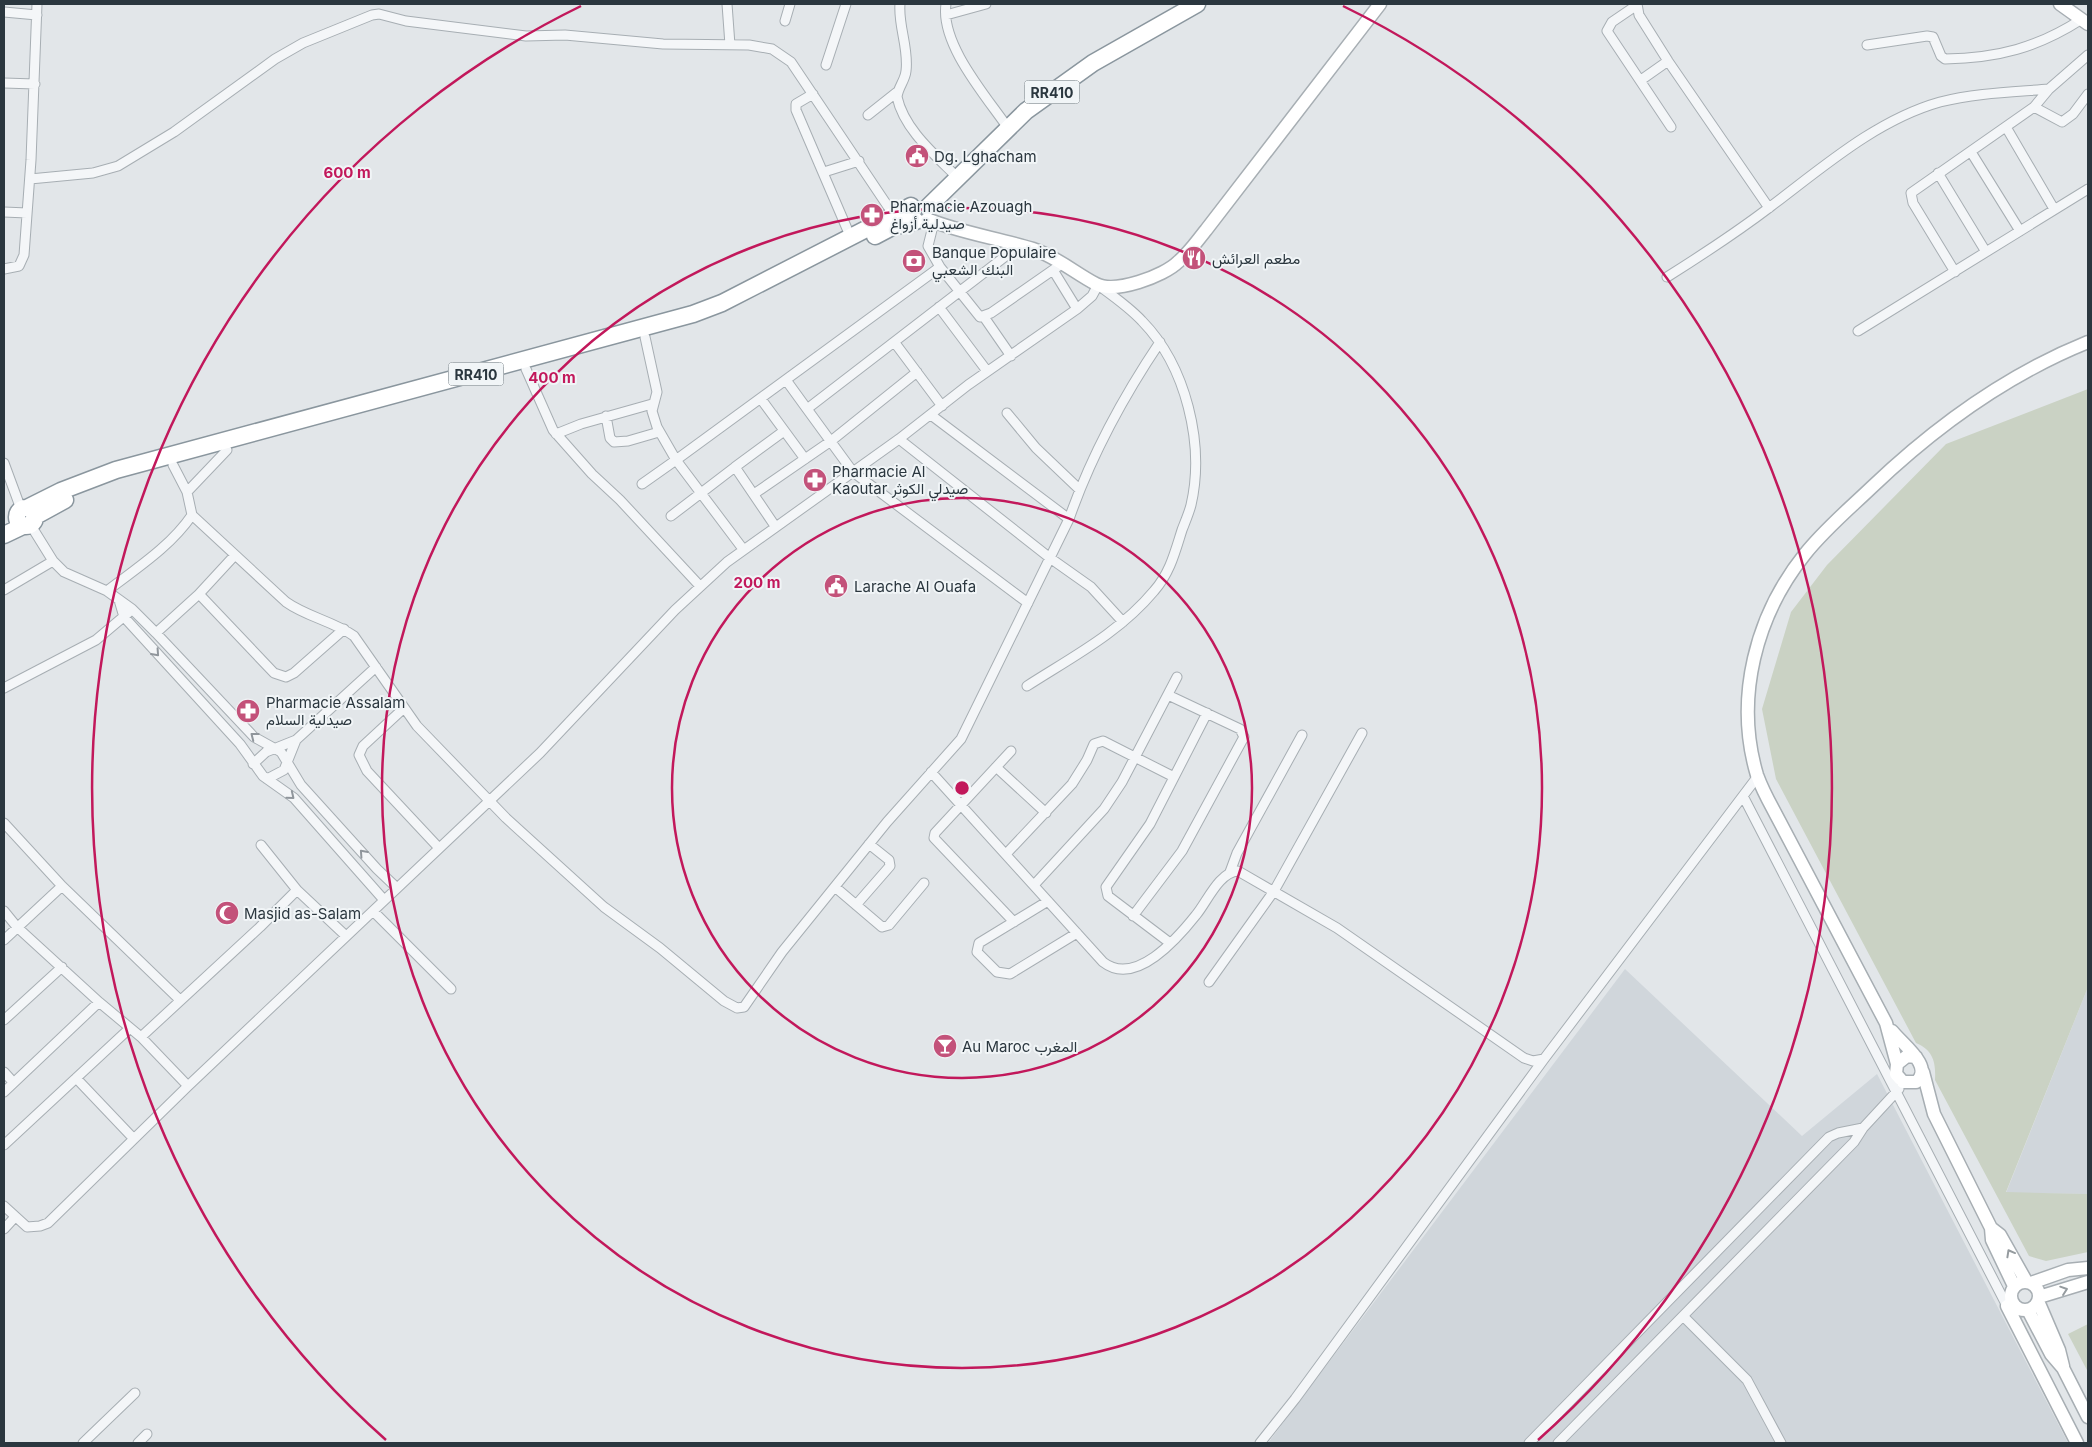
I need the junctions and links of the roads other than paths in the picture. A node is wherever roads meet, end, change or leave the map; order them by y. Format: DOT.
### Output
graph roads {
  1 [pos="37,4"];
  2 [pos="727,4"];
  3 [pos="790,4"];
  4 [pos="845,4"];
  5 [pos="900,4"];
  6 [pos="946,4"];
  7 [pos="986,4"];
  8 [pos="1197,4"];
  9 [pos="1380,4"];
  10 [pos="1637,4"];
  11 [pos="2060,4"];
  12 [pos="4,12"];
  13 [pos="38,15"];
  14 [pos="946,15"];
  15 [pos="784,21"];
  16 [pos="2085,22"];
  17 [pos="730,45"];
  18 [pos="1867,45"];
  19 [pos="2088,55"];
  20 [pos="1668,61"];
  21 [pos="826,65"];
  22 [pos="1641,80"];
  23 [pos="4,83"];
  24 [pos="35,84"];
  25 [pos="2049,89"];
  26 [pos="897,92"];
  27 [pos="813,94"];
  28 [pos="2088,94"];
  29 [pos="2034,107"];
  30 [pos="868,115"];
  31 [pos="1671,127"];
  32 [pos="2006,127"];
  33 [pos="1008,128"];
  34 [pos="1971,152"];
  35 [pos="859,161"];
  36 [pos="824,172"];
  37 [pos="1938,173"];
  38 [pos="957,177"];
  39 [pos="30,179"];
  40 [pos="2088,189"];
  41 [pos="1769,208"];
  42 [pos="2054,210"];
  43 [pos="4,212"];
  44 [pos="27,213"];
  45 [pos="893,214"];
  46 [pos="923,215"];
  47 [pos="2020,231"];
  48 [pos="851,238"];
  49 [pos="1020,245"];
  50 [pos="1986,252"];
  51 [pos="940,266"];
  52 [pos="1058,267"];
  53 [pos="4,269"];
  54 [pos="1955,272"];
  55 [pos="1667,277"];
  56 [pos="1098,285"];
  57 [pos="960,291"];
  58 [pos="940,307"];
  59 [pos="1077,309"];
  60 [pos="984,317"];
  61 [pos="1858,330"];
  62 [pos="645,337"];
  63 [pos="1160,342"];
  64 [pos="2088,342"];
  65 [pos="895,343"];
  66 [pos="1010,356"];
  67 [pos="526,369"];
  68 [pos="917,372"];
  69 [pos="987,372"];
  70 [pos="786,380"];
  71 [pos="761,399"];
  72 [pos="652,404"];
  73 [pos="942,406"];
  74 [pos="807,409"];
  75 [pos="1007,413"];
  76 [pos="931,415"];
  77 [pos="606,416"];
  78 [pos="784,431"];
  79 [pos="659,432"];
  80 [pos="556,434"];
  81 [pos="899,439"];
  82 [pos="831,441"];
  83 [pos="227,450"];
  84 [pos="805,459"];
  85 [pos="676,460"];
  86 [pos="4,463"];
  87 [pos="173,465"];
  88 [pos="735,467"];
  89 [pos="853,472"];
  90 [pos="642,484"];
  91 [pos="1079,489"];
  92 [pos="187,492"];
  93 [pos="702,494"];
  94 [pos="754,494"];
  95 [pos="192,515"];
  96 [pos="26,516"];
  97 [pos="671,516"];
  98 [pos="1068,519"];
  99 [pos="4,523"];
  100 [pos="775,526"];
  101 [pos="4,535"];
  102 [pos="743,549"];
  103 [pos="235,555"];
  104 [pos="1050,558"];
  105 [pos="53,561"];
  106 [pos="700,585"];
  107 [pos="4,590"];
  108 [pos="107,591"];
  109 [pos="199,594"];
  110 [pos="119,600"];
  111 [pos="1028,603"];
  112 [pos="132,609"];
  113 [pos="124,617"];
  114 [pos="1123,622"];
  115 [pos="344,628"];
  116 [pos="156,633"];
  117 [pos="376,667"];
  118 [pos="1177,677"];
  119 [pos="1027,686"];
  120 [pos="4,688"];
  121 [pos="1168,695"];
  122 [pos="404,708"];
  123 [pos="1207,713"];
  124 [pos="1362,733"];
  125 [pos="1302,735"];
  126 [pos="296,740"];
  127 [pos="274,749"];
  128 [pos="1011,751"];
  129 [pos="1135,757"];
  130 [pos="288,763"];
  131 [pos="254,764"];
  132 [pos="996,767"];
  133 [pos="931,772"];
  134 [pos="1758,776"];
  135 [pos="1174,777"];
  136 [pos="267,780"];
  137 [pos="1743,796"];
  138 [pos="489,800"];
  139 [pos="962,804"];
  140 [pos="1046,813"];
  141 [pos="4,823"];
  142 [pos="869,844"];
  143 [pos="261,845"];
  144 [pos="439,848"];
  145 [pos="1006,854"];
  146 [pos="1230,872"];
  147 [pos="924,883"];
  148 [pos="1034,885"];
  149 [pos="62,886"];
  150 [pos="835,887"];
  151 [pos="397,888"];
  152 [pos="297,890"];
  153 [pos="1274,891"];
  154 [pos="384,900"];
  155 [pos="1048,901"];
  156 [pos="856,905"];
  157 [pos="4,911"];
  158 [pos="373,911"];
  159 [pos="1133,916"];
  160 [pos="1014,922"];
  161 [pos="17,927"];
  162 [pos="1077,933"];
  163 [pos="346,936"];
  164 [pos="4,940"];
  165 [pos="1170,944"];
  166 [pos="62,966"];
  167 [pos="1209,982"];
  168 [pos="451,989"];
  169 [pos="180,1000"];
  170 [pos="99,1002"];
  171 [pos="4,1020"];
  172 [pos="1886,1023"];
  173 [pos="130,1028"];
  174 [pos="141,1037"];
  175 [pos="1916,1058"];
  176 [pos="1544,1059"];
  177 [pos="1897,1064"];
  178 [pos="4,1072"];
  179 [pos="1923,1072"];
  180 [pos="76,1078"];
  181 [pos="13,1082"];
  182 [pos="188,1086"];
  183 [pos="1903,1086"];
  184 [pos="4,1092"];
  185 [pos="1934,1114"];
  186 [pos="1863,1128"];
  187 [pos="134,1139"];
  188 [pos="5,1140"];
  189 [pos="4,1206"];
  190 [pos="15,1217"];
  191 [pos="4,1229"];
  192 [pos="2088,1268"];
  193 [pos="2088,1282"];
  194 [pos="2024,1283"];
  195 [pos="2035,1303"];
  196 [pos="2010,1304"];
  197 [pos="1683,1316"];
  198 [pos="135,1393"];
  199 [pos="2088,1417"];
  200 [pos="147,1434"];
  201 [pos="83,1443"];
  202 [pos="138,1443"];
  203 [pos="1260,1443"];
  204 [pos="1530,1443"];
  205 [pos="1558,1443"];
  206 [pos="1781,1443"];
  207 [pos="2077,1443"];
  1 -- 13 [label="street"];
  2 -- 17 [label="street"];
  3 -- 15 [label="street"];
  4 -- 21 [label="street"];
  5 -- 26 [label="street"];
  6 -- 14 [label="street"];
  7 -- 14 [label="street"];
  8 -- 33 [label="highway, RR410"];
  9 -- 56 [label="main road"];
  10 -- 20 [label="street"];
  10 -- 22 [label="street"];
  11 -- 16 [label="main road"];
  12 -- 13 [label="street"];
  13 -- 24 [label="street"];
  14 -- 33 [label="street"];
  16 -- 18 [label="street"];
  17 -- 27 [label="street"];
  17 -- 39 [label="street"];
  19 -- 25 [label="street"];
  20 -- 22 [label="street"];
  20 -- 41 [label="street"];
  22 -- 31 [label="street"];
  23 -- 24 [label="street"];
  24 -- 39 [label="street"];
  25 -- 29 [label="street"];
  25 -- 41 [label="street"];
  26 -- 30 [label="street"];
  26 -- 38 [label="street"];
  27 -- 35 [label="street"];
  27 -- 36 [label="street"];
  28 -- 29 [label="street"];
  29 -- 32 [label="street"];
  32 -- 34 [label="street"];
  32 -- 42 [label="street"];
  33 -- 38 [label="highway, RR410"];
  34 -- 37 [label="street"];
  34 -- 47 [label="street"];
  35 -- 36 [label="street"];
  35 -- 45 [label="street"];
  36 -- 48 [label="street"];
  37 -- 50 [label="street"];
  37 -- 54 [label="street"];
  38 -- 46 [label="highway, RR410"];
  39 -- 44 [label="street"];
  40 -- 42 [label="street"];
  41 -- 55 [label="street"];
  42 -- 47 [label="street"];
  43 -- 44 [label="street"];
  44 -- 53 [label="street"];
  45 -- 46 [label="highway, RR410"];
  45 -- 48 [label="highway, RR410"];
  46 -- 49 [label="main road"];
  46 -- 51 [label="street"];
  46 -- 62 [label="highway, RR410"];
  47 -- 50 [label="street"];
  48 -- 96 [label="highway, RR410"];
  49 -- 52 [label="main road"];
  49 -- 57 [label="street"];
  50 -- 54 [label="street"];
  51 -- 57 [label="street"];
  51 -- 70 [label="street"];
  52 -- 56 [label="main road"];
  52 -- 59 [label="street"];
  52 -- 60 [label="street"];
  54 -- 61 [label="street"];
  56 -- 59 [label="street"];
  56 -- 63 [label="street"];
  57 -- 58 [label="street"];
  57 -- 60 [label="street"];
  58 -- 65 [label="street"];
  58 -- 69 [label="street"];
  59 -- 66 [label="street"];
  60 -- 66 [label="street"];
  62 -- 67 [label="highway, RR410"];
  62 -- 72 [label="street"];
  63 -- 91 [label="street"];
  63 -- 114 [label="street"];
  64 -- 134 [label="main road"];
  65 -- 68 [label="street"];
  65 -- 74 [label="street"];
  66 -- 69 [label="street"];
  67 -- 80 [label="street"];
  67 -- 83 [label="highway, RR410"];
  68 -- 73 [label="street"];
  68 -- 82 [label="street"];
  69 -- 73 [label="street"];
  70 -- 71 [label="street"];
  70 -- 74 [label="street"];
  71 -- 78 [label="street"];
  71 -- 85 [label="street"];
  72 -- 77 [label="street"];
  72 -- 79 [label="street"];
  73 -- 76 [label="street"];
  74 -- 82 [label="street"];
  75 -- 91 [label="street"];
  76 -- 81 [label="street"];
  76 -- 98 [label="street"];
  77 -- 79 [label="street"];
  77 -- 80 [label="street"];
  78 -- 84 [label="street"];
  78 -- 88 [label="street"];
  79 -- 85 [label="street"];
  80 -- 106 [label="street"];
  81 -- 89 [label="street"];
  81 -- 104 [label="street"];
  82 -- 84 [label="street"];
  82 -- 89 [label="street"];
  83 -- 87 [label="highway, RR410"];
  83 -- 92 [label="street"];
  84 -- 94 [label="street"];
  85 -- 90 [label="street"];
  85 -- 93 [label="street"];
  86 -- 96 [label="street"];
  87 -- 92 [label="street"];
  87 -- 96 [label="highway, RR410"];
  88 -- 93 [label="street"];
  88 -- 94 [label="street"];
  89 -- 100 [label="street"];
  89 -- 111 [label="street"];
  91 -- 98 [label="street"];
  92 -- 95 [label="street"];
  93 -- 97 [label="street"];
  93 -- 102 [label="street"];
  94 -- 100 [label="street"];
  95 -- 103 [label="street"];
  95 -- 108 [label="street"];
  96 -- 99 [label="highway, RR410"];
  96 -- 101 [label="highway, RR410"];
  96 -- 105 [label="street"];
  98 -- 104 [label="street"];
  100 -- 102 [label="street"];
  102 -- 106 [label="street"];
  103 -- 109 [label="street"];
  103 -- 115 [label="street"];
  104 -- 111 [label="street"];
  104 -- 114 [label="street"];
  105 -- 107 [label="street"];
  105 -- 108 [label="street"];
  106 -- 138 [label="street"];
  108 -- 110 [label="street"];
  109 -- 115 [label="street"];
  109 -- 116 [label="street"];
  110 -- 112 [label="street"];
  110 -- 113 [label="street"];
  111 -- 133 [label="street"];
  112 -- 113 [label="street"];
  112 -- 116 [label="street"];
  113 -- 120 [label="street"];
  113 -- 131 [label="street, one-way"];
  114 -- 119 [label="street"];
  115 -- 117 [label="street"];
  127 -- 116 [label="street, one-way"];
  117 -- 122 [label="street"];
  117 -- 126 [label="street"];
  118 -- 121 [label="street"];
  121 -- 123 [label="street"];
  121 -- 129 [label="street"];
  122 -- 138 [label="street"];
  122 -- 144 [label="street"];
  123 -- 135 [label="street"];
  123 -- 159 [label="street"];
  124 -- 153 [label="street"];
  125 -- 146 [label="street"];
  126 -- 127 [label="street"];
  126 -- 130 [label="street"];
  127 -- 130 [label="street"];
  127 -- 131 [label="street"];
  128 -- 132 [label="street"];
  129 -- 135 [label="street"];
  129 -- 140 [label="street"];
  129 -- 148 [label="street"];
  130 -- 136 [label="street"];
  151 -- 130 [label="street, one-way"];
  131 -- 136 [label="street"];
  132 -- 139 [label="street"];
  132 -- 140 [label="street"];
  133 -- 139 [label="street"];
  133 -- 142 [label="street"];
  134 -- 137 [label="street"];
  134 -- 172 [label="main road"];
  135 -- 159 [label="street"];
  136 -- 154 [label="street, one-way"];
  137 -- 176 [label="street"];
  137 -- 183 [label="street"];
  138 -- 144 [label="street"];
  138 -- 150 [label="street"];
  139 -- 145 [label="street"];
  139 -- 160 [label="street"];
  140 -- 145 [label="street"];
  141 -- 149 [label="street"];
  142 -- 150 [label="street"];
  142 -- 156 [label="street"];
  143 -- 152 [label="street"];
  144 -- 151 [label="street"];
  145 -- 148 [label="street"];
  146 -- 153 [label="street"];
  146 -- 165 [label="street"];
  147 -- 156 [label="street"];
  148 -- 155 [label="street"];
  149 -- 161 [label="street"];
  149 -- 169 [label="street"];
  150 -- 156 [label="street"];
  151 -- 154 [label="street"];
  152 -- 163 [label="street"];
  152 -- 169 [label="street"];
  153 -- 167 [label="street"];
  153 -- 176 [label="street"];
  154 -- 158 [label="street"];
  155 -- 160 [label="street"];
  155 -- 162 [label="street"];
  157 -- 161 [label="street"];
  158 -- 163 [label="street"];
  158 -- 168 [label="street"];
  159 -- 165 [label="street"];
  160 -- 162 [label="street"];
  161 -- 164 [label="street"];
  161 -- 166 [label="street"];
  162 -- 165 [label="street"];
  163 -- 182 [label="street"];
  166 -- 170 [label="street"];
  166 -- 171 [label="street"];
  169 -- 174 [label="street"];
  170 -- 173 [label="street"];
  170 -- 181 [label="street"];
  172 -- 175 [label="main road"];
  172 -- 177 [label="main road"];
  173 -- 174 [label="street"];
  173 -- 180 [label="street"];
  174 -- 182 [label="street"];
  175 -- 177 [label="main road"];
  175 -- 179 [label="main road"];
  176 -- 203 [label="street"];
  177 -- 183 [label="main road"];
  178 -- 181 [label="street"];
  179 -- 183 [label="main road"];
  179 -- 185 [label="main road"];
  180 -- 187 [label="street"];
  180 -- 188 [label="street"];
  181 -- 184 [label="street"];
  182 -- 187 [label="street"];
  183 -- 185 [label="main road"];
  183 -- 186 [label="street"];
  183 -- 196 [label="street"];
  185 -- 194 [label="main road"];
  186 -- 197 [label="street"];
  186 -- 204 [label="street"];
  187 -- 190 [label="street"];
  189 -- 190 [label="street"];
  190 -- 191 [label="street"];
  192 -- 194 [label="main road"];
  195 -- 193 [label="main road, one-way"];
  194 -- 195 [label="main road"];
  194 -- 196 [label="main road"];
  195 -- 196 [label="main road"];
  195 -- 199 [label="main road"];
  196 -- 207 [label="main road"];
  197 -- 205 [label="street"];
  197 -- 206 [label="street"];
  198 -- 201 [label="street"];
  200 -- 202 [label="street"];
}
